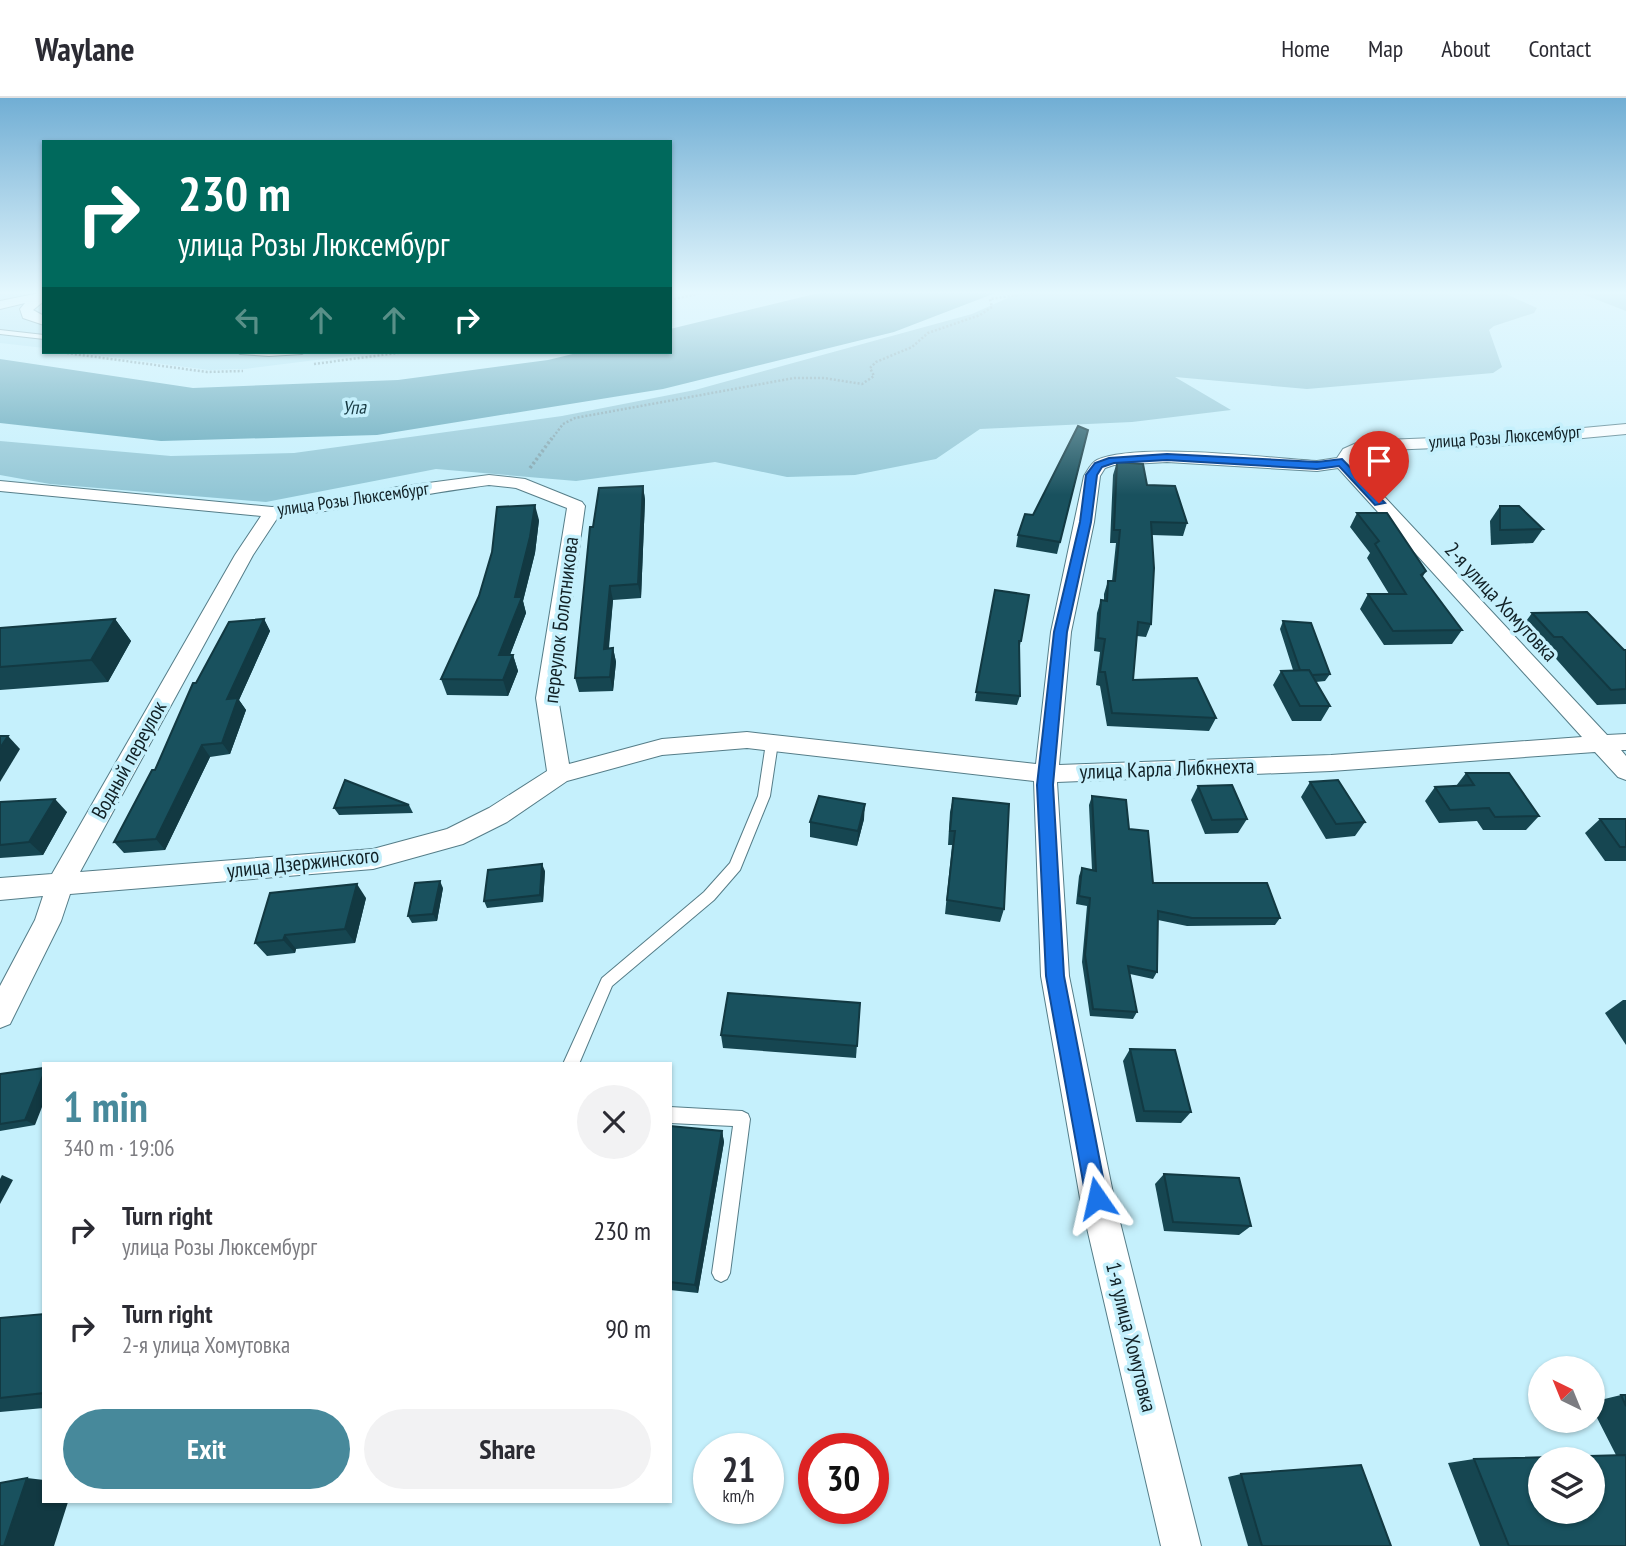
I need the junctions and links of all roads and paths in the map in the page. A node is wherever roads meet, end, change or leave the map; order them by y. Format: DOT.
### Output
graph roads {
  1 [pos="882,360"];
  2 [pos="1626,429"];
  3 [pos="1342,463"];
  4 [pos="1098,465"];
  5 [pos="519,483"];
  6 [pos="0,486"];
  7 [pos="576,506"];
  8 [pos="272,512"];
  9 [pos="1626,742"];
  10 [pos="709,743"];
  11 [pos="772,743"];
  12 [pos="1600,744"];
  13 [pos="1626,771"];
  14 [pos="1046,774"];
  15 [pos="559,775"];
  16 [pos="60,884"];
  17 [pos="0,889"];
  18 [pos="0,1015"];
  19 [pos="572,1062"];
  20 [pos="672,1115"];
  21 [pos="721,1273"];
  22 [pos="1181,1546"];
  1 -- 5 [label="path"];
  2 -- 3 [label="street, улица Розы Люксембург"];
  3 -- 4 [label="street, улица Розы Люксембург"];
  3 -- 12 [label="street, 2-я улица Хомутовка"];
  4 -- 14 [label="street, 1-я улица Хомутовка"];
  5 -- 7 [label="street, улица Розы Люксембург"];
  5 -- 8 [label="street, улица Розы Люксембург"];
  6 -- 8 [label="street, улица Розы Люксембург"];
  7 -- 15 [label="street, переулок Болотникова"];
  8 -- 16 [label="street, Водный переулок"];
  9 -- 12 [label="street, улица Карла Либкнехта"];
  10 -- 11 [label="street, улица Карла Либкнехта"];
  10 -- 15 [label="street, улица Дзержинского"];
  11 -- 14 [label="street, улица Карла Либкнехта"];
  11 -- 19 [label="lane"];
  12 -- 13 [label="street, 2-я улица Хомутовка"];
  12 -- 14 [label="street, улица Карла Либкнехта"];
  14 -- 22 [label="street, 1-я улица Хомутовка"];
  15 -- 16 [label="street, улица Дзержинского"];
  16 -- 17 [label="street, улица Дзержинского"];
  16 -- 18 [label="street, Водный переулок"];
  20 -- 21 [label="lane"];
}
